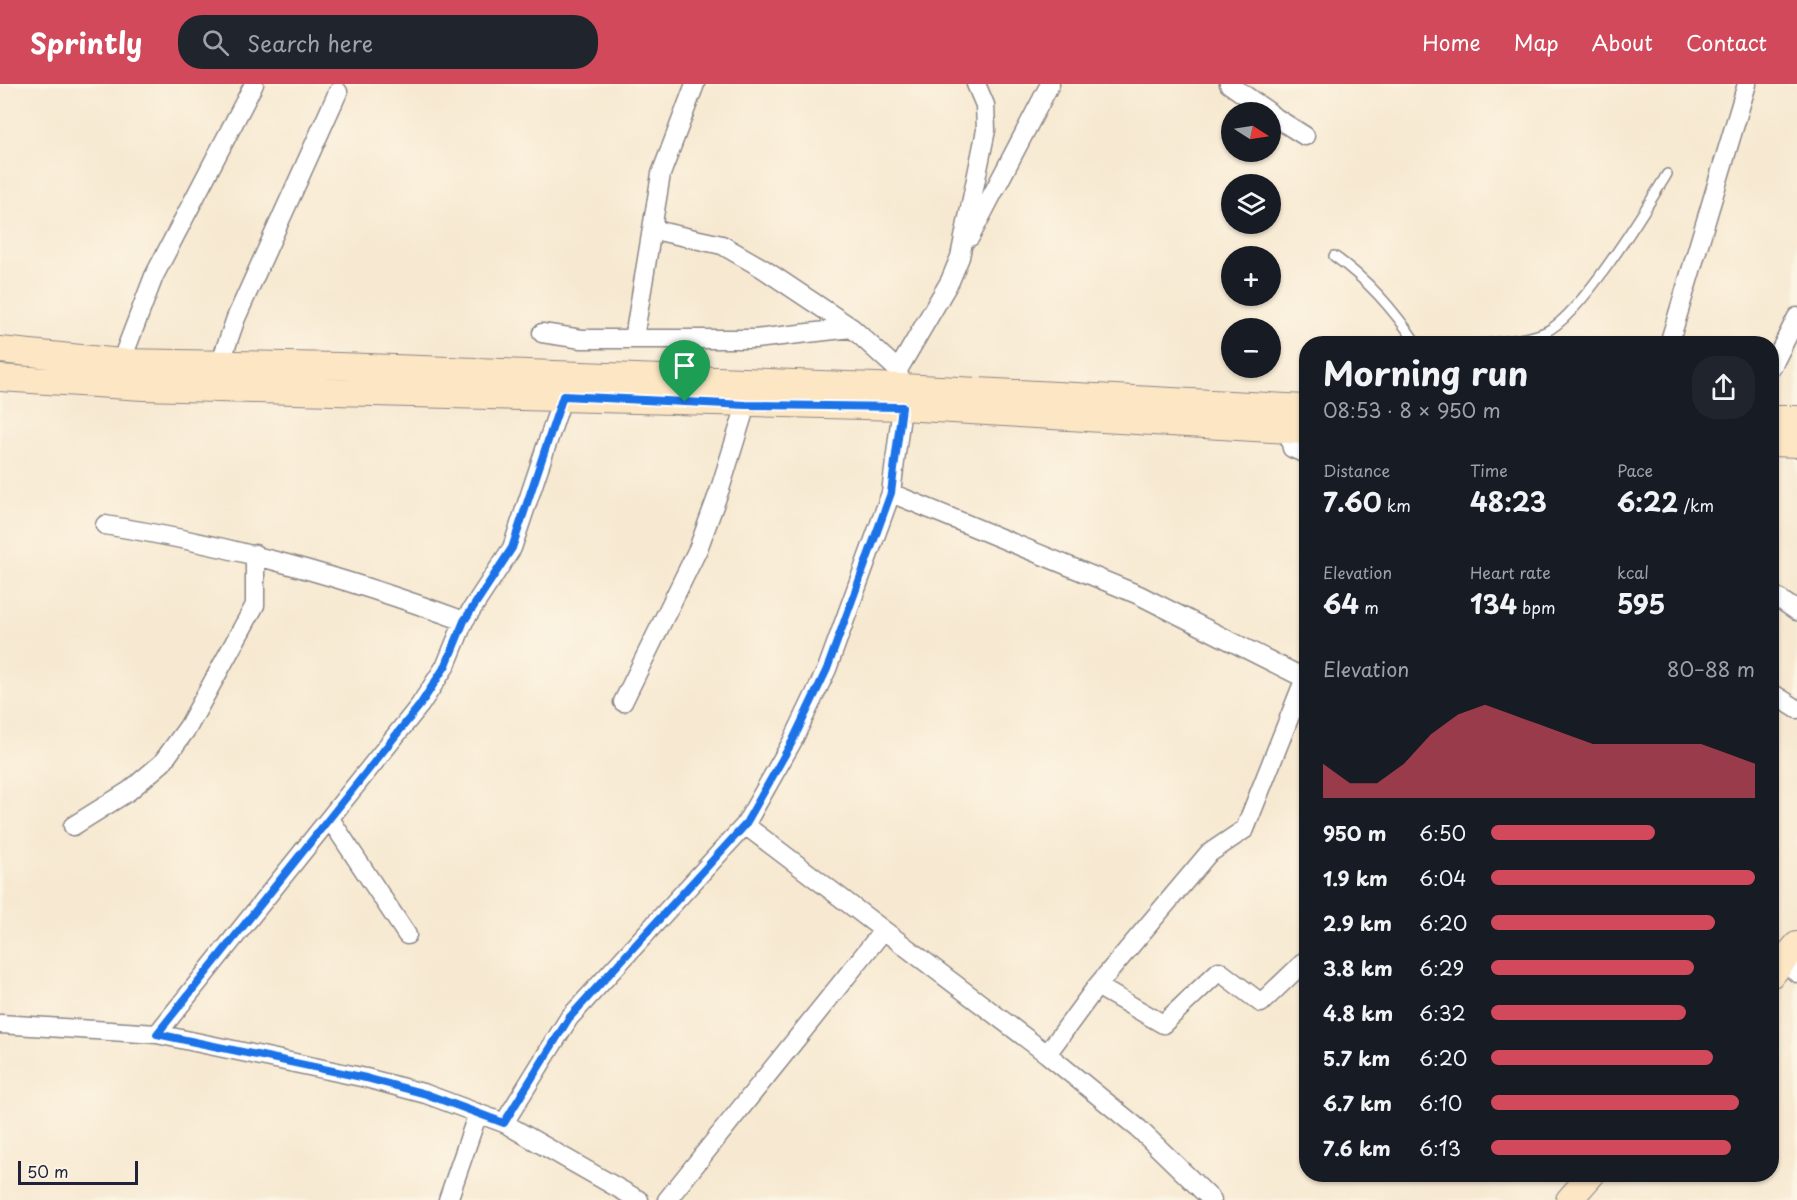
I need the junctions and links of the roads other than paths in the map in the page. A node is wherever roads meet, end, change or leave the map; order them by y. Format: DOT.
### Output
graph roads {
  1 [pos="254,84"];
  2 [pos="694,84"];
  3 [pos="976,84"];
  4 [pos="1050,84"];
  5 [pos="1229,84"];
  6 [pos="1747,84"];
  7 [pos="338,92"];
  8 [pos="1254,102"];
  9 [pos="1281,120"];
  10 [pos="1305,136"];
  11 [pos="1667,174"];
  12 [pos="653,227"];
  13 [pos="1334,256"];
  14 [pos="960,257"];
  15 [pos="1797,317"];
  16 [pos="852,328"];
  17 [pos="542,333"];
  18 [pos="1411,336"];
  19 [pos="1525,336"];
  20 [pos="1671,336"];
  21 [pos="634,338"];
  22 [pos="0,350"];
  23 [pos="1779,353"];
  24 [pos="121,362"];
  25 [pos="220,364"];
  26 [pos="0,378"];
  27 [pos="900,388"];
  28 [pos="563,396"];
  29 [pos="746,405"];
  30 [pos="1299,408"];
  31 [pos="1779,419"];
  32 [pos="1797,419"];
  33 [pos="1297,430"];
  34 [pos="1779,443"];
  35 [pos="1797,444"];
  36 [pos="1299,451"];
  37 [pos="891,493"];
  38 [pos="105,525"];
  39 [pos="255,554"];
  40 [pos="1779,599"];
  41 [pos="1797,611"];
  42 [pos="464,621"];
  43 [pos="1299,675"];
  44 [pos="1299,696"];
  45 [pos="1779,697"];
  46 [pos="623,702"];
  47 [pos="1797,709"];
  48 [pos="330,819"];
  49 [pos="745,825"];
  50 [pos="73,826"];
  51 [pos="883,931"];
  52 [pos="406,935"];
  53 [pos="1299,967"];
  54 [pos="1097,986"];
  55 [pos="0,1024"];
  56 [pos="157,1034"];
  57 [pos="1047,1054"];
  58 [pos="478,1113"];
  59 [pos="504,1123"];
  60 [pos="1585,1182"];
  61 [pos="448,1200"];
  62 [pos="639,1200"];
  63 [pos="667,1200"];
  64 [pos="1212,1200"];
  65 [pos="1569,1200"];
  1 -- 24 [label="street"];
  2 -- 12 [label="street"];
  3 -- 14 [label="street"];
  4 -- 14 [label="street"];
  5 -- 8 [label="street"];
  6 -- 20 [label="street"];
  7 -- 25 [label="street"];
  9 -- 10 [label="street"];
  11 -- 19 [label="lane"];
  12 -- 16 [label="street"];
  12 -- 21 [label="street"];
  13 -- 18 [label="lane"];
  14 -- 27 [label="street"];
  15 -- 23 [label="street"];
  16 -- 21 [label="street"];
  16 -- 27 [label="street"];
  17 -- 21 [label="street"];
  22 -- 24 [label="main road"];
  24 -- 25 [label="main road"];
  25 -- 27 [label="main road"];
  26 -- 28 [label="main road"];
  27 -- 29 [label="main road"];
  27 -- 30 [label="main road"];
  27 -- 33 [label="main road"];
  27 -- 37 [label="street"];
  28 -- 29 [label="main road"];
  28 -- 42 [label="street"];
  29 -- 46 [label="street"];
  31 -- 32 [label="main road"];
  33 -- 36 [label="street"];
  34 -- 35 [label="main road"];
  37 -- 43 [label="street"];
  37 -- 49 [label="street"];
  38 -- 39 [label="street"];
  39 -- 42 [label="street"];
  39 -- 50 [label="street"];
  40 -- 41 [label="street"];
  42 -- 48 [label="street"];
  44 -- 54 [label="street"];
  45 -- 47 [label="street"];
  48 -- 52 [label="street"];
  48 -- 56 [label="street"];
  49 -- 51 [label="street"];
  49 -- 59 [label="street"];
  51 -- 57 [label="street"];
  51 -- 63 [label="street"];
  53 -- 54 [label="street"];
  54 -- 57 [label="street"];
  55 -- 56 [label="street"];
  56 -- 58 [label="street"];
  57 -- 64 [label="street"];
  58 -- 59 [label="street"];
  58 -- 61 [label="street"];
  59 -- 62 [label="street"];
  60 -- 65 [label="main road"];
}
